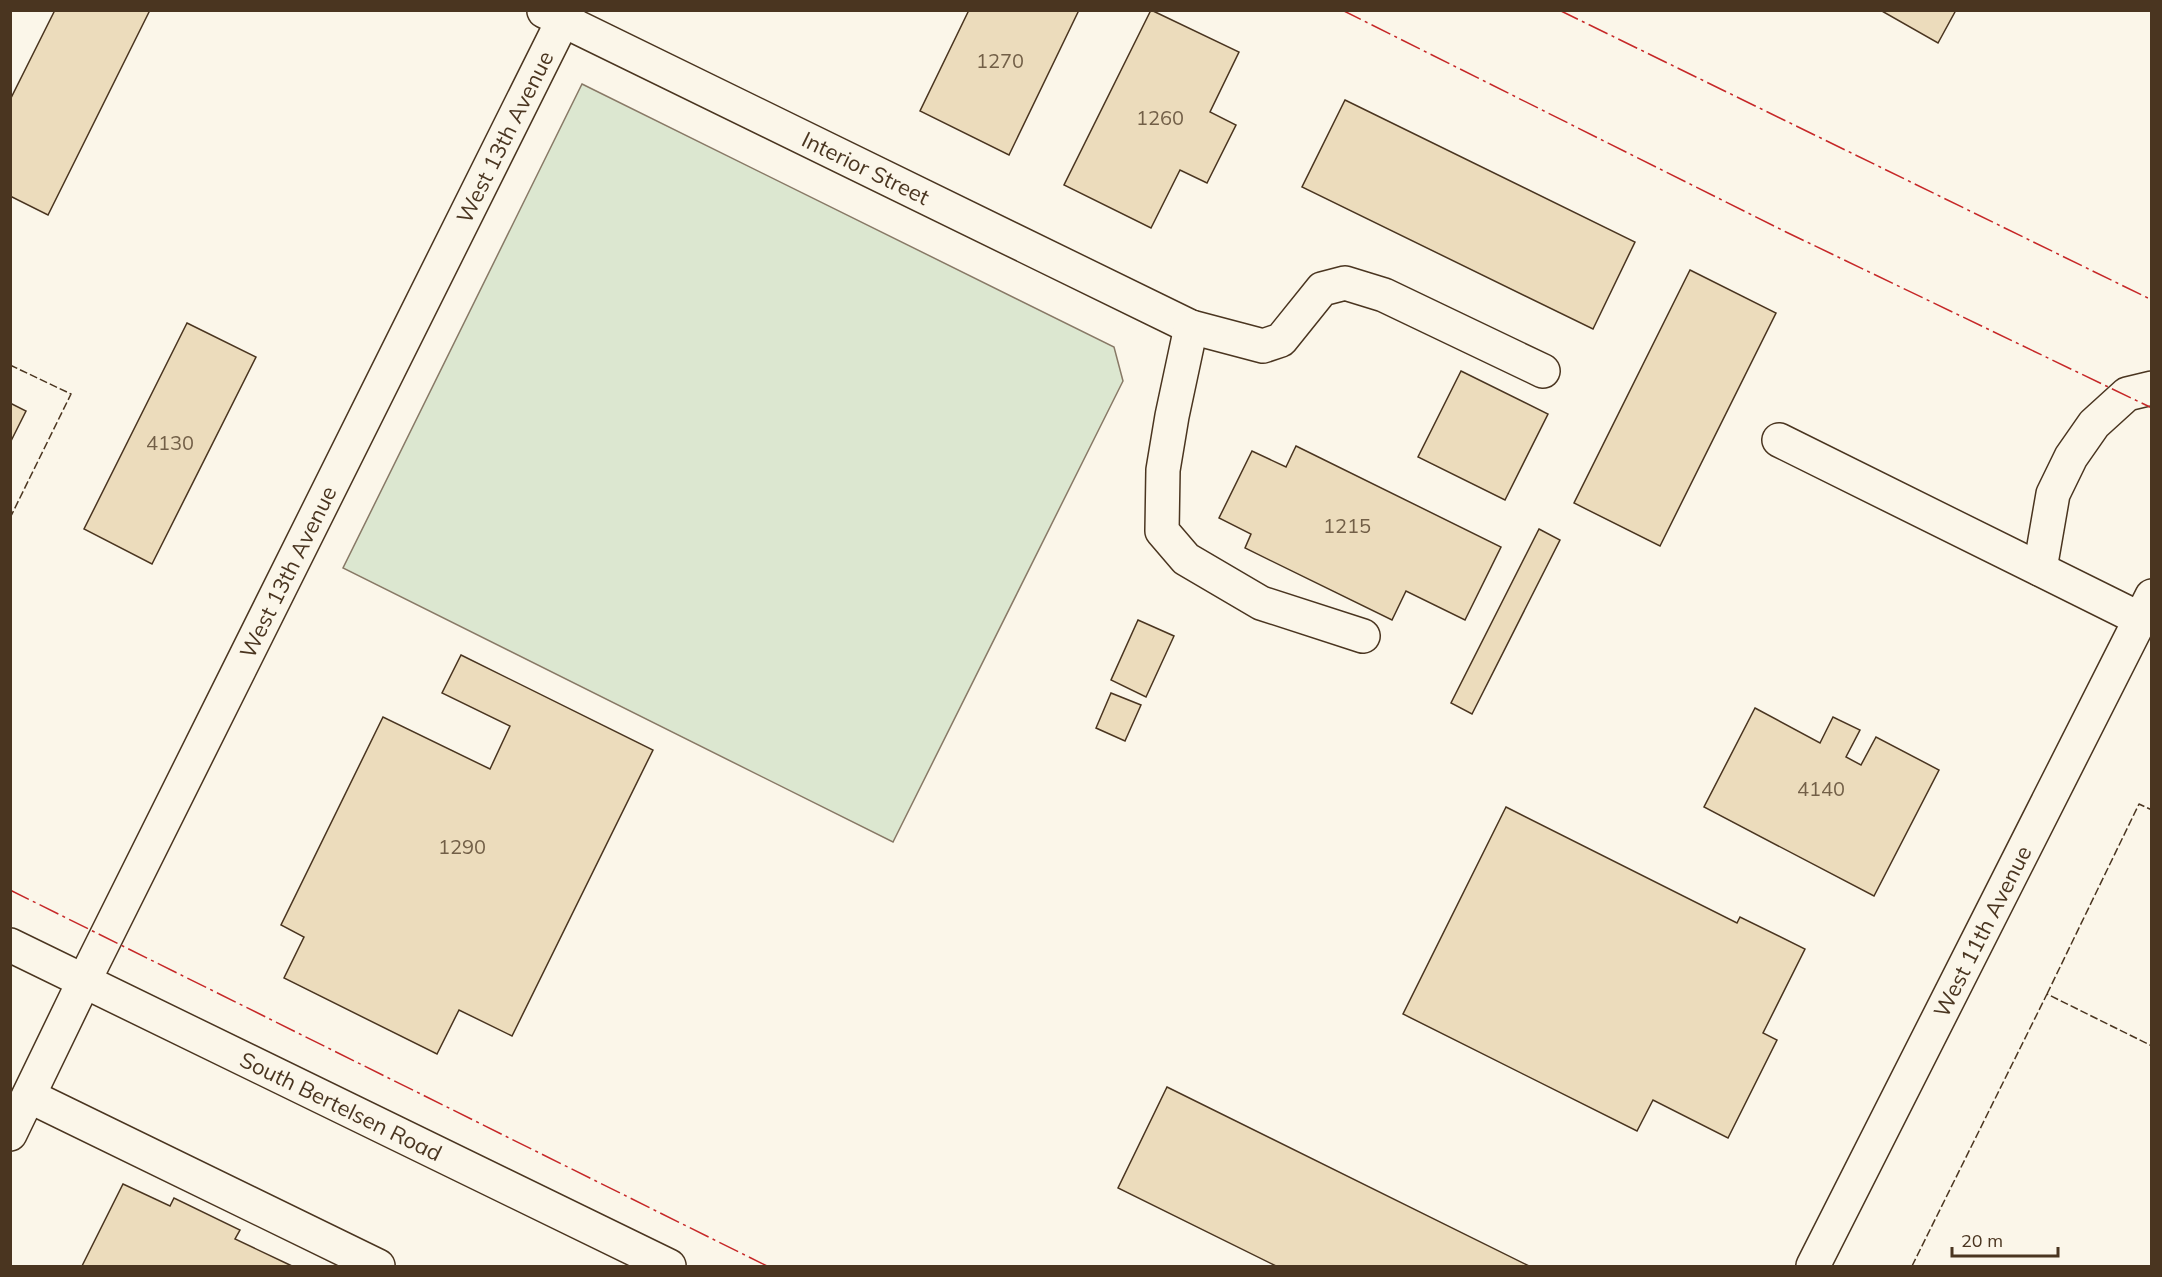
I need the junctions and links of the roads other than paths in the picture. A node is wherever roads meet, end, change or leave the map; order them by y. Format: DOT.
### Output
graph roads {
  1 [pos="558,14"];
  2 [pos="1191,327"];
  3 [pos="1543,371"];
  4 [pos="2151,388"];
  5 [pos="1779,440"];
  6 [pos="2040,569"];
  7 [pos="2146,607"];
  8 [pos="1363,636"];
  9 [pos="10,945"];
  10 [pos="84,981"];
  11 [pos="29,1096"];
  12 [pos="10,1134"];
  13 [pos="378,1266"];
  14 [pos="669,1266"];
  15 [pos="1813,1266"];
  1 -- 2 [label="street, Interior Street"];
  1 -- 10 [label="street, West 13th Avenue"];
  2 -- 3 [label="street, Interior Street"];
  2 -- 8 [label="street"];
  4 -- 6 [label="street"];
  5 -- 6 [label="street"];
  6 -- 7 [label="street"];
  7 -- 15 [label="street, West 11th Avenue"];
  9 -- 10 [label="street, South Bertelsen Road"];
  10 -- 11 [label="street, West 13th Avenue"];
  10 -- 14 [label="street, South Bertelsen Road"];
  11 -- 12 [label="street, West 13th Avenue"];
  11 -- 13 [label="street"];
}
